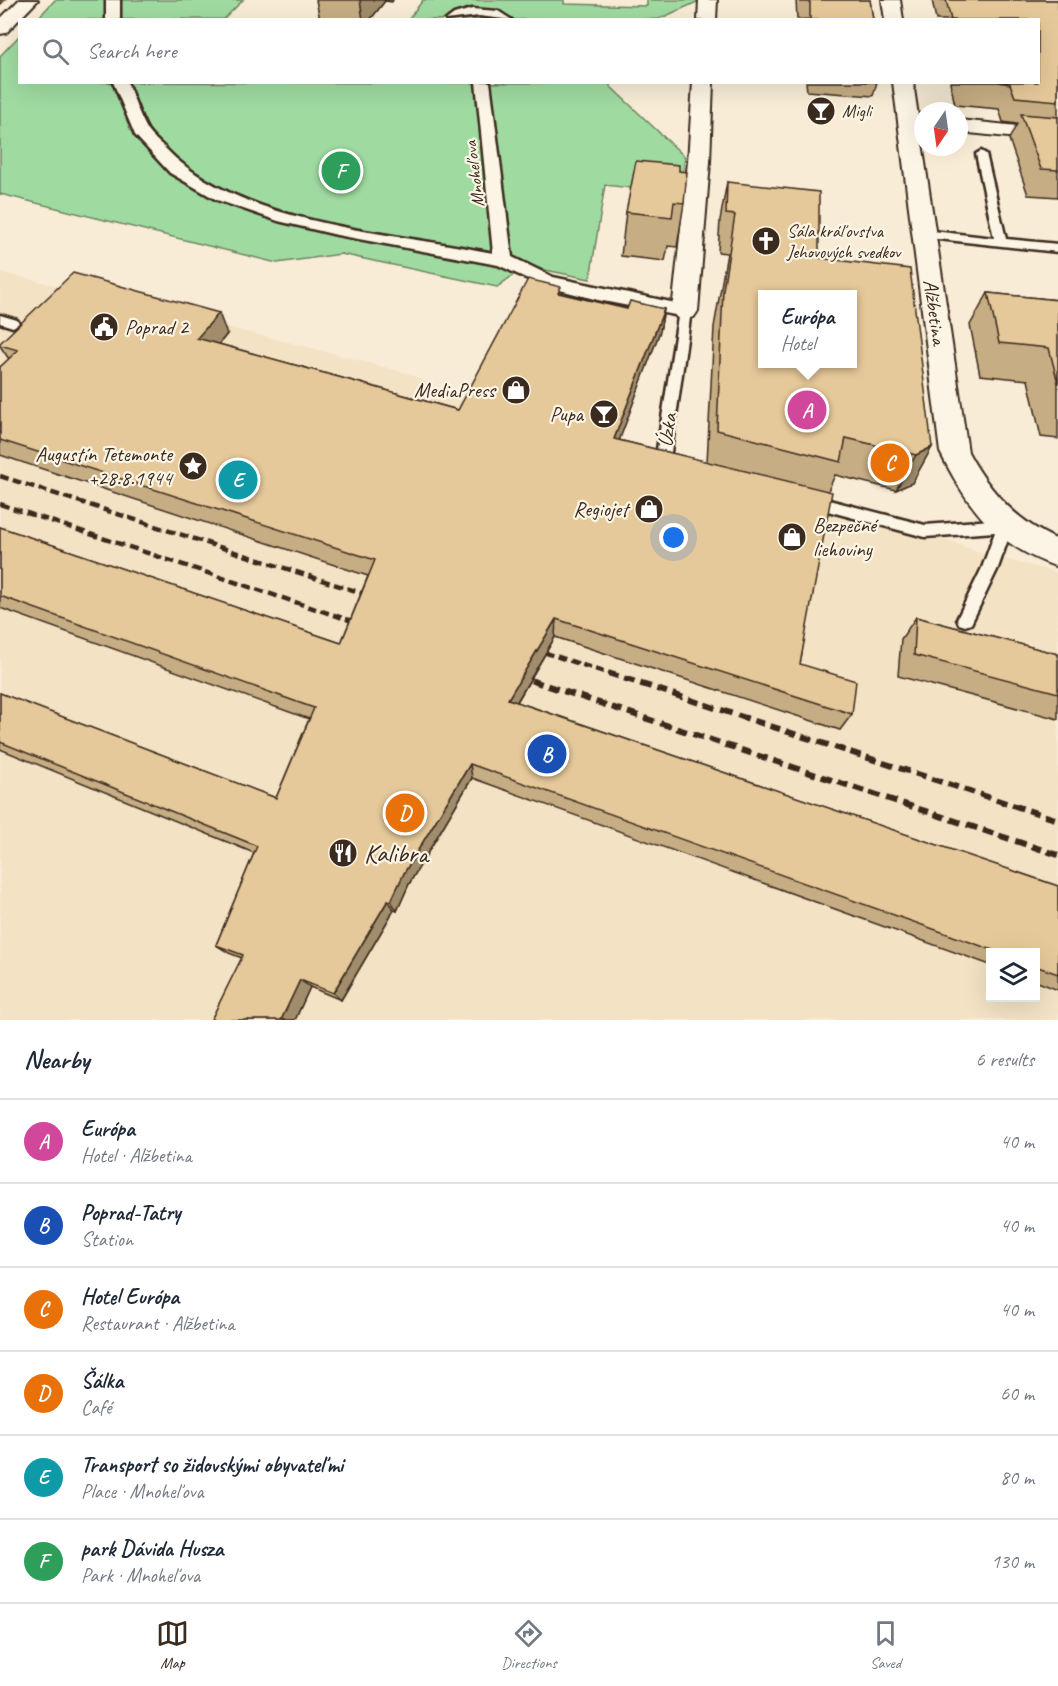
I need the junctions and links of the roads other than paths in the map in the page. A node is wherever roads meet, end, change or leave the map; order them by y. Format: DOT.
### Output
graph roads {
  1 [pos="29,0"];
  2 [pos="112,0"];
  3 [pos="708,0"];
  4 [pos="891,0"];
  5 [pos="473,6"];
  6 [pos="113,18"];
  7 [pos="455,18"];
  8 [pos="501,18"];
  9 [pos="707,18"];
  10 [pos="894,18"];
  11 [pos="0,28"];
  12 [pos="120,84"];
  13 [pos="483,84"];
  14 [pos="703,84"];
  15 [pos="904,84"];
  16 [pos="914,115"];
  17 [pos="968,127"];
  18 [pos="1058,136"];
  19 [pos="981,154"];
  20 [pos="918,156"];
  21 [pos="924,234"];
  22 [pos="1001,243"];
  23 [pos="1058,248"];
  24 [pos="503,260"];
  25 [pos="685,311"];
  26 [pos="685,468"];
  27 [pos="799,498"];
  28 [pos="1005,525"];
  29 [pos="1058,554"];
  30 [pos="965,619"];
  1 -- 11 [label="street"];
  2 -- 6 [label="street"];
  3 -- 9 [label="street"];
  4 -- 10 [label="street"];
  5 -- 7 [label="street"];
  5 -- 8 [label="street"];
  12 -- 24 [label="street"];
  13 -- 24 [label="street, Mnoheľova"];
  14 -- 25 [label="street, Úzka"];
  15 -- 16 [label="street, Alžbetina"];
  17 -- 18 [label="street"];
  19 -- 22 [label="lane"];
  20 -- 21 [label="street, Alžbetina"];
  21 -- 22 [label="lane"];
  21 -- 28 [label="street, Alžbetina"];
  22 -- 23 [label="lane"];
  24 -- 25 [label="street"];
  25 -- 26 [label="lane, Úzka"];
  27 -- 28 [label="lane"];
  28 -- 29 [label="street, Alžbetina"];
  28 -- 30 [label="lane"];
}
